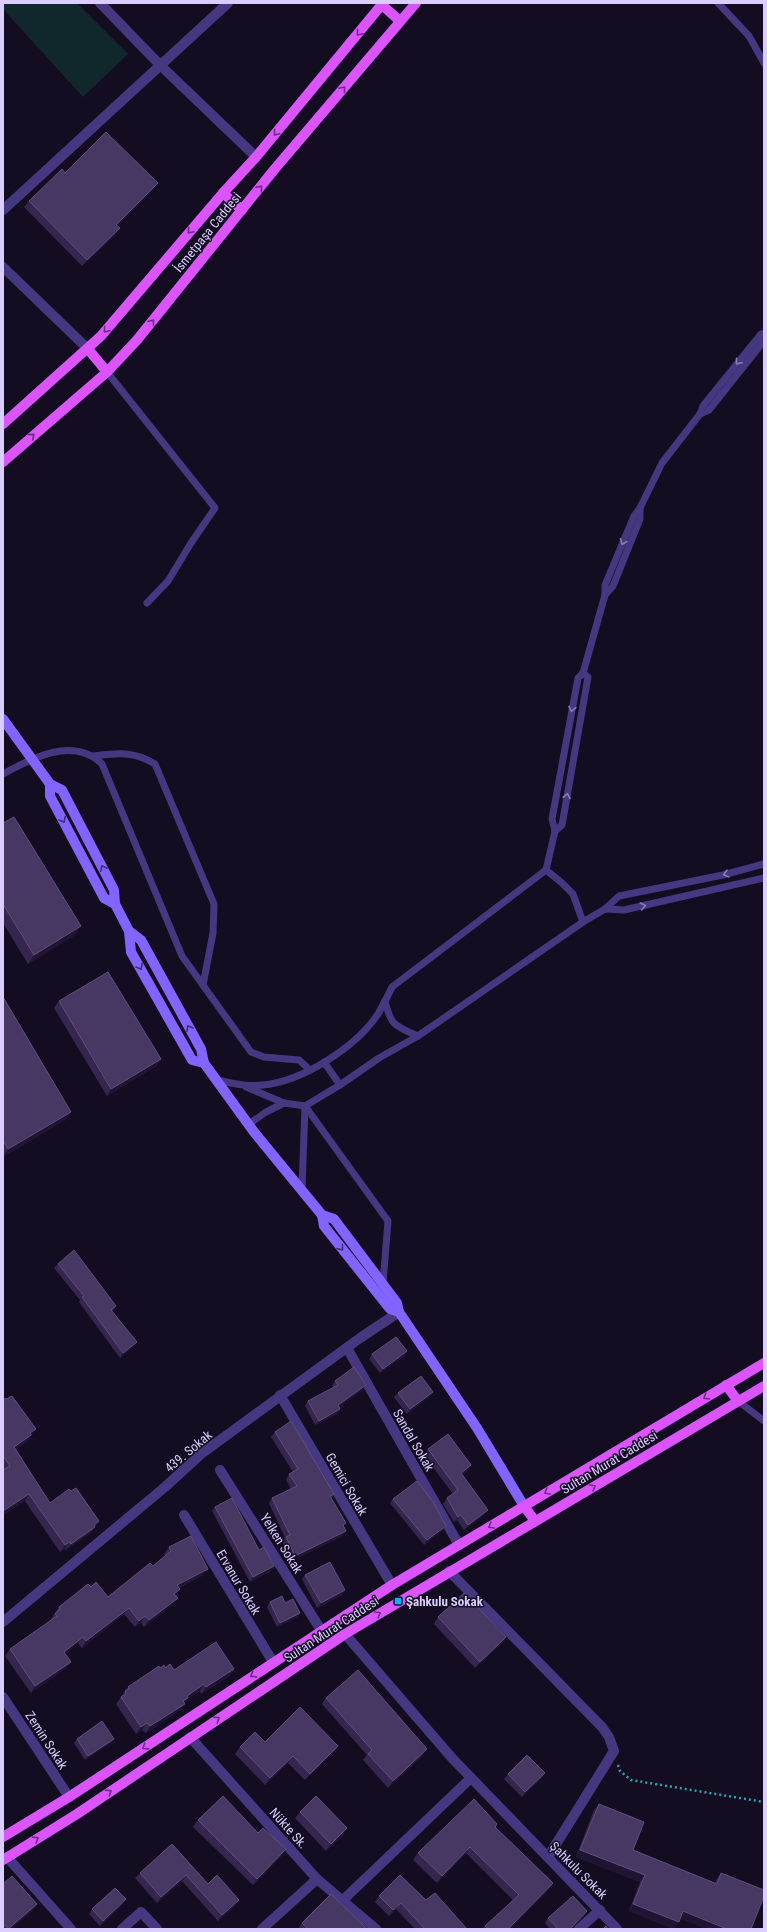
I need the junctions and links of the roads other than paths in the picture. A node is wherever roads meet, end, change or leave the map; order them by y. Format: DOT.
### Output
graph roads {
  1 [pos="100,3"];
  2 [pos="228,3"];
  3 [pos="416,3"];
  4 [pos="718,3"];
  5 [pos="383,4"];
  6 [pos="400,21"];
  7 [pos="764,63"];
  8 [pos="160,65"];
  9 [pos="256,157"];
  10 [pos="223,193"];
  11 [pos="3,210"];
  12 [pos="242,210"];
  13 [pos="3,267"];
  14 [pos="764,334"];
  15 [pos="764,341"];
  16 [pos="88,349"];
  17 [pos="107,372"];
  18 [pos="700,414"];
  19 [pos="3,424"];
  20 [pos="3,462"];
  21 [pos="147,603"];
  22 [pos="583,673"];
  23 [pos="3,719"];
  24 [pos="94,756"];
  25 [pos="32,758"];
  26 [pos="3,774"];
  27 [pos="555,831"];
  28 [pos="764,864"];
  29 [pos="546,870"];
  30 [pos="764,878"];
  31 [pos="605,909"];
  32 [pos="584,922"];
  33 [pos="129,931"];
  34 [pos="203,985"];
  35 [pos="385,1000"];
  36 [pos="418,1036"];
  37 [pos="324,1062"];
  38 [pos="204,1064"];
  39 [pos="310,1070"];
  40 [pos="217,1080"];
  41 [pos="238,1085"];
  42 [pos="340,1086"];
  43 [pos="284,1103"];
  44 [pos="305,1106"];
  45 [pos="249,1124"];
  46 [pos="302,1189"];
  47 [pos="322,1215"];
  48 [pos="383,1283"];
  49 [pos="399,1312"];
  50 [pos="347,1348"];
  51 [pos="764,1363"];
  52 [pos="726,1385"];
  53 [pos="764,1386"];
  54 [pos="280,1395"];
  55 [pos="738,1401"];
  56 [pos="764,1421"];
  57 [pos="220,1470"];
  58 [pos="524,1506"];
  59 [pos="184,1515"];
  60 [pos="535,1521"];
  61 [pos="459,1545"];
  62 [pos="450,1571"];
  63 [pos="392,1585"];
  64 [pos="3,1622"];
  65 [pos="321,1630"];
  66 [pos="345,1634"];
  67 [pos="273,1662"];
  68 [pos="3,1697"];
  69 [pos="190,1737"];
  70 [pos="471,1778"];
  71 [pos="69,1797"];
  72 [pos="3,1838"];
  73 [pos="548,1857"];
  74 [pos="5,1858"];
  75 [pos="317,1878"];
  76 [pos="343,1900"];
  77 [pos="600,1910"];
  78 [pos="268,1927"];
  79 [pos="71,1929"];
  80 [pos="122,1929"];
  81 [pos="157,1929"];
  82 [pos="376,1929"];
  83 [pos="579,1929"];
  84 [pos="617,1929"];
  1 -- 8 [label="street"];
  2 -- 8 [label="street"];
  3 -- 6 [label="main road, İsmetpaşa Caddesi"];
  4 -- 7 [label="lane"];
  5 -- 6 [label="main road"];
  5 -- 9 [label="main road, İsmetpaşa Caddesi, one-way"];
  12 -- 6 [label="main road, İsmetpaşa Caddesi, one-way"];
  8 -- 9 [label="street"];
  8 -- 11 [label="street"];
  9 -- 10 [label="main road, İsmetpaşa Caddesi"];
  10 -- 12 [label="main road"];
  10 -- 16 [label="main road, İsmetpaşa Caddesi, one-way"];
  17 -- 12 [label="main road, İsmetpaşa Caddesi, one-way"];
  13 -- 16 [label="street"];
  14 -- 18 [label="lane, one-way"];
  15 -- 18 [label="lane"];
  16 -- 17 [label="main road"];
  16 -- 19 [label="main road, İsmetpaşa Caddesi"];
  20 -- 17 [label="main road, İsmetpaşa Caddesi, one-way"];
  17 -- 21 [label="lane"];
  18 -- 22 [label="lane"];
  22 -- 27 [label="lane, one-way"];
  27 -- 22 [label="lane, one-way"];
  23 -- 25 [label="main road"];
  24 -- 25 [label="lane"];
  24 -- 34 [label="lane"];
  24 -- 34 [label="lane"];
  25 -- 26 [label="lane"];
  25 -- 33 [label="main road"];
  27 -- 29 [label="lane"];
  28 -- 31 [label="lane, one-way"];
  29 -- 32 [label="lane"];
  29 -- 35 [label="lane"];
  31 -- 30 [label="lane, one-way"];
  31 -- 32 [label="lane"];
  32 -- 36 [label="lane"];
  38 -- 33 [label="main road, one-way"];
  33 -- 38 [label="main road, one-way"];
  34 -- 39 [label="lane"];
  35 -- 36 [label="lane"];
  35 -- 37 [label="lane"];
  36 -- 42 [label="lane"];
  37 -- 39 [label="lane"];
  37 -- 42 [label="lane"];
  38 -- 40 [label="main road"];
  39 -- 41 [label="lane"];
  40 -- 41 [label="lane"];
  40 -- 45 [label="main road"];
  41 -- 43 [label="lane"];
  42 -- 44 [label="lane"];
  43 -- 44 [label="lane"];
  43 -- 45 [label="lane"];
  44 -- 46 [label="lane"];
  44 -- 48 [label="lane"];
  45 -- 46 [label="main road"];
  46 -- 47 [label="main road"];
  47 -- 48 [label="main road"];
  47 -- 49 [label="main road, one-way"];
  48 -- 49 [label="main road"];
  49 -- 50 [label="street, 439. Sokak"];
  49 -- 58 [label="main road"];
  50 -- 54 [label="street, 439. Sokak"];
  50 -- 61 [label="street, Sandal Sokak"];
  51 -- 52 [label="main road, Sultan Murat Caddesi"];
  52 -- 55 [label="main road"];
  52 -- 58 [label="main road, Sultan Murat Caddesi, one-way"];
  53 -- 55 [label="main road, Sultan Murat Caddesi"];
  54 -- 63 [label="street, Gemici Sokak"];
  54 -- 64 [label="street, 439. Sokak"];
  55 -- 56 [label="lane"];
  60 -- 55 [label="main road, Sultan Murat Caddesi, one-way"];
  57 -- 65 [label="street, Yelken Sokak"];
  58 -- 60 [label="main road"];
  58 -- 61 [label="main road, Sultan Murat Caddesi, one-way"];
  59 -- 67 [label="street, Ervanur Sokak"];
  60 -- 62 [label="main road, Sultan Murat Caddesi"];
  61 -- 63 [label="main road, Sultan Murat Caddesi"];
  66 -- 62 [label="main road, Sultan Murat Caddesi, one-way"];
  62 -- 73 [label="street"];
  63 -- 65 [label="main road, Sultan Murat Caddesi"];
  65 -- 67 [label="main road, Sultan Murat Caddesi"];
  69 -- 66 [label="main road, Sultan Murat Caddesi, one-way"];
  66 -- 70 [label="street, Şahkulu Sokak"];
  67 -- 71 [label="main road, Sultan Murat Caddesi, one-way"];
  68 -- 71 [label="street, Zemin Sokak"];
  74 -- 69 [label="main road, Sultan Murat Caddesi, one-way"];
  69 -- 75 [label="street, Nükte Sk."];
  70 -- 73 [label="street, Şahkulu Sokak"];
  70 -- 76 [label="street"];
  71 -- 72 [label="main road, Sultan Murat Caddesi"];
  73 -- 77 [label="street, Şahkulu Sokak"];
  74 -- 79 [label="street"];
  75 -- 76 [label="street, Nükte Sk."];
  75 -- 78 [label="street"];
  76 -- 82 [label="street, Nükte Sk."];
  77 -- 83 [label="street"];
  77 -- 84 [label="street, Şahkulu Sokak"];
  80 -- 81 [label="street"];
}
